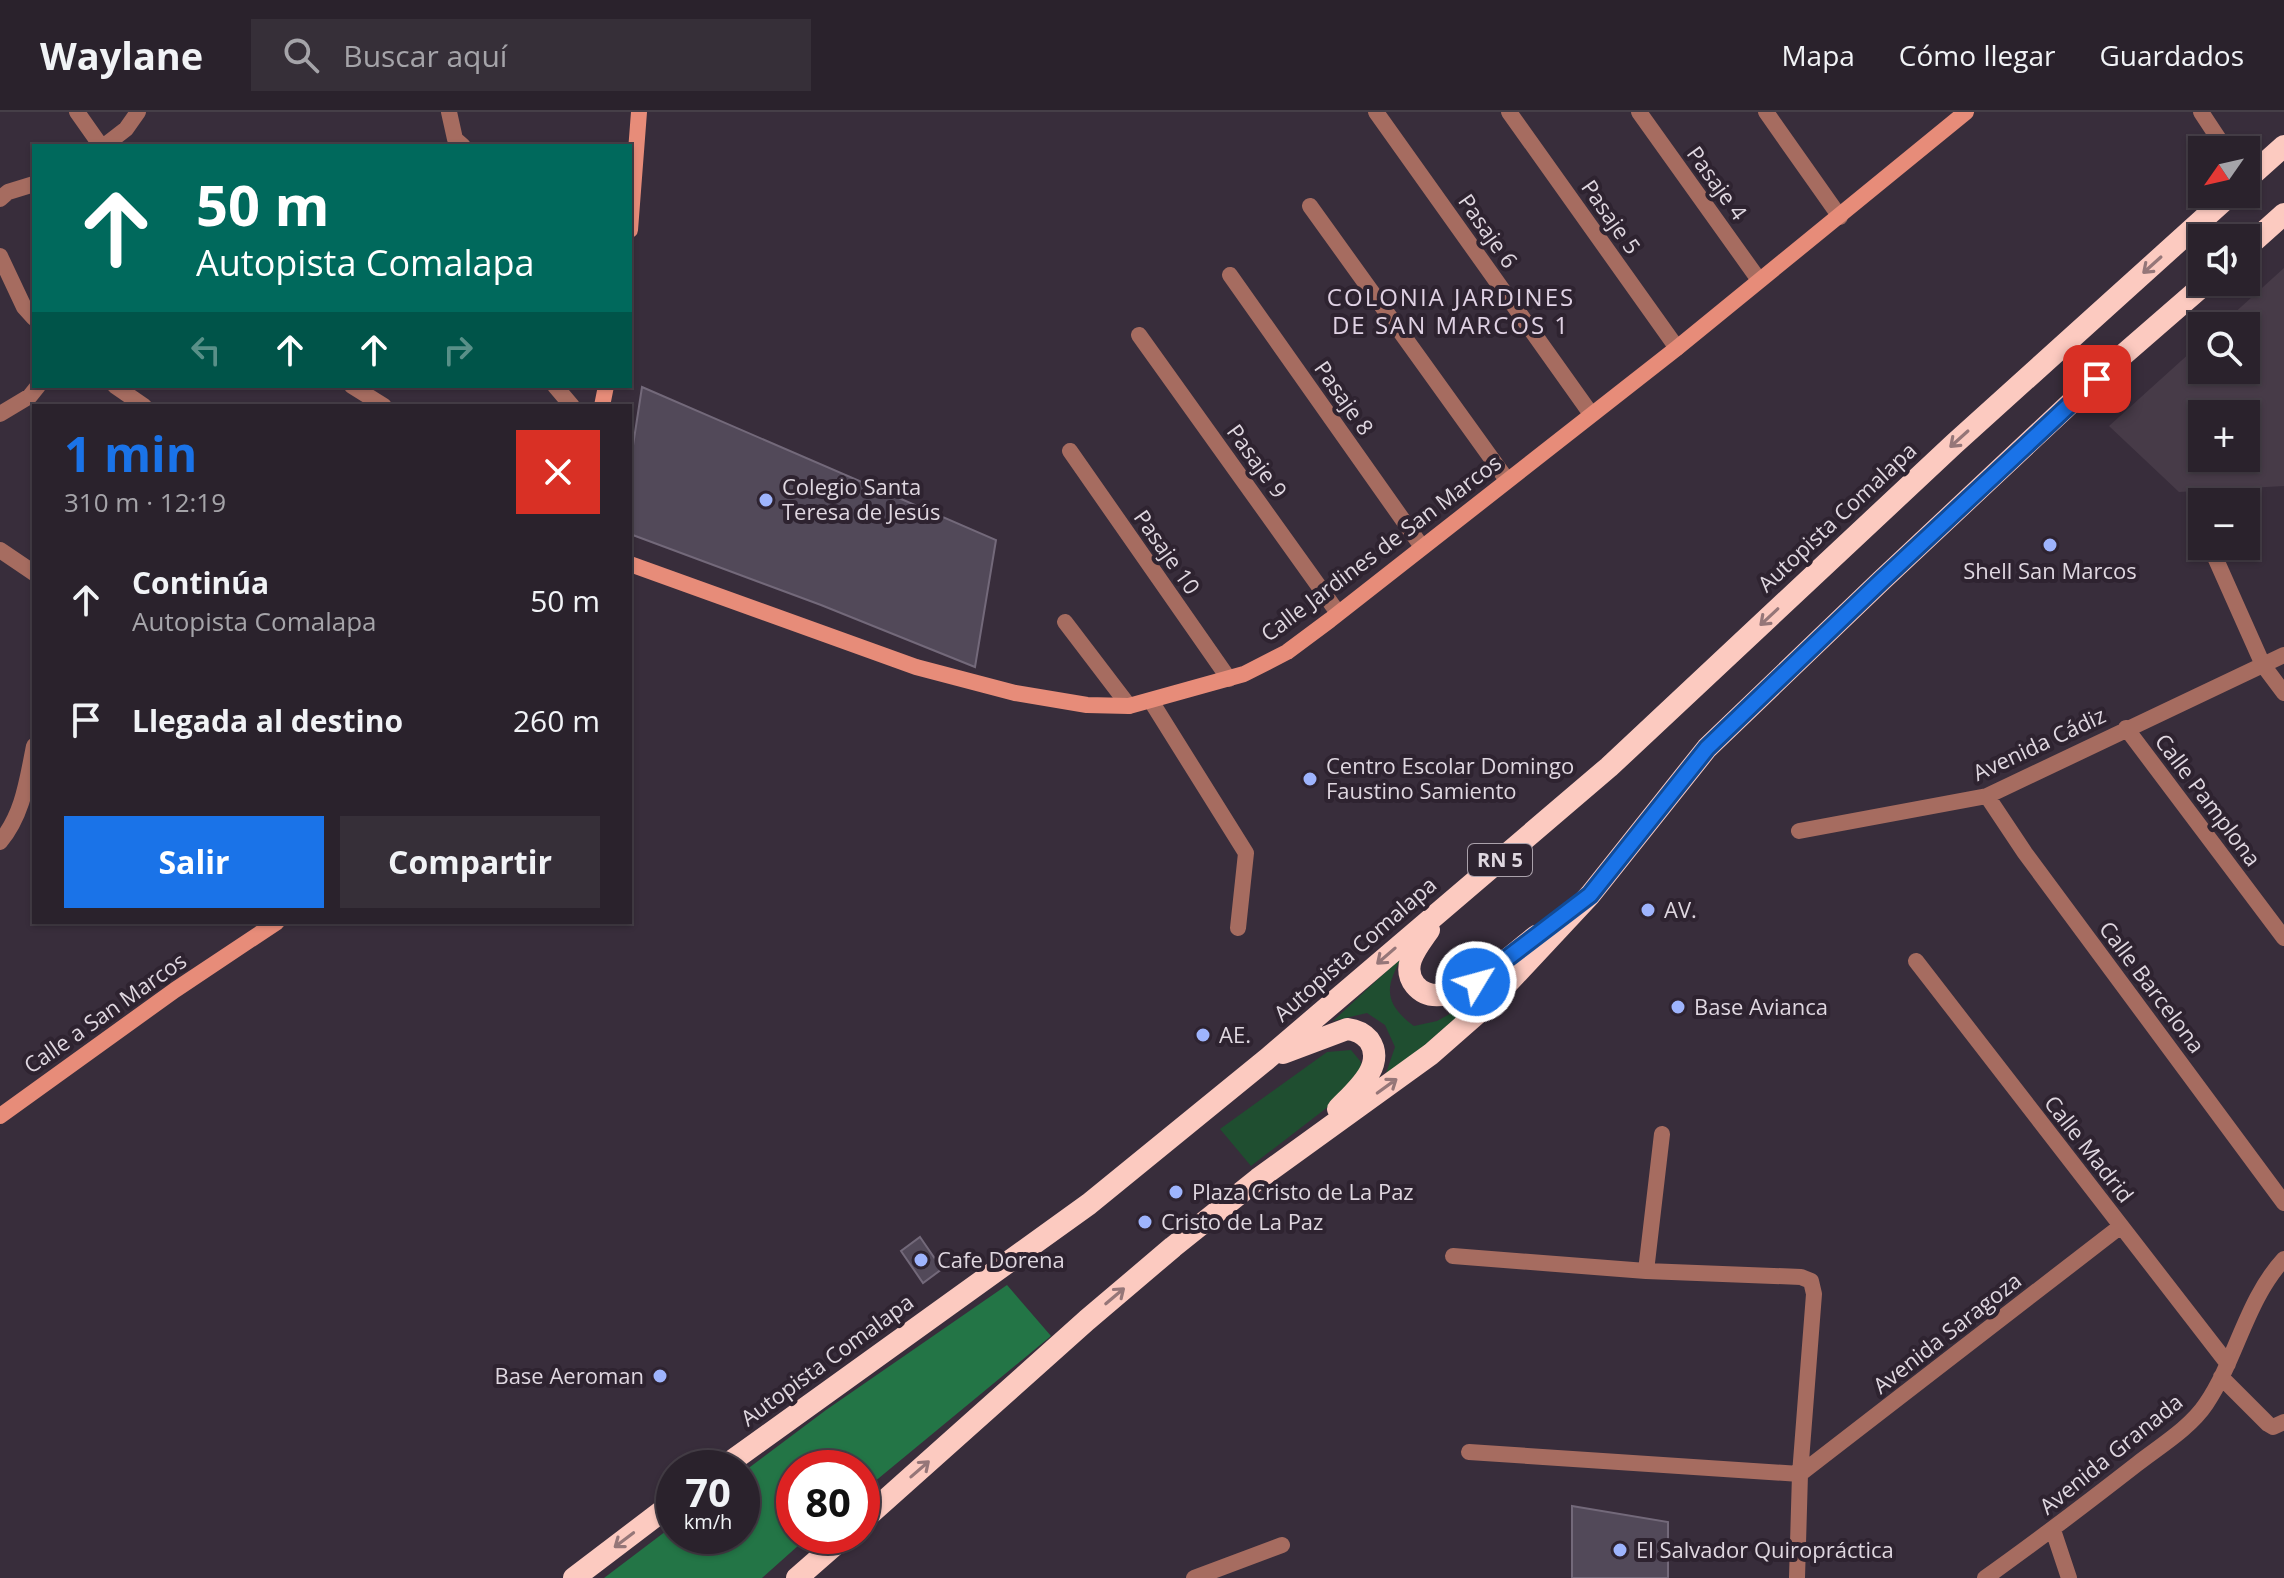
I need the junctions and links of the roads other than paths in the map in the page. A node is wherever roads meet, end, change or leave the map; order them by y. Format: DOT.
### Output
graph roads {
  1 [pos="77,112"];
  2 [pos="138,112"];
  3 [pos="449,112"];
  4 [pos="639,112"];
  5 [pos="1376,112"];
  6 [pos="1509,112"];
  7 [pos="1639,112"];
  8 [pos="1766,112"];
  9 [pos="2201,112"];
  10 [pos="1961,114"];
  11 [pos="2217,136"];
  12 [pos="101,144"];
  13 [pos="106,144"];
  14 [pos="461,144"];
  15 [pos="2284,146"];
  16 [pos="2260,167"];
  17 [pos="32,185"];
  18 [pos="0,199"];
  19 [pos="632,204"];
  20 [pos="1310,206"];
  21 [pos="2215,208"];
  22 [pos="2284,214"];
  23 [pos="1840,217"];
  24 [pos="2260,235"];
  25 [pos="0,256"];
  26 [pos="1230,275"];
  27 [pos="1759,280"];
  28 [pos="2191,296"];
  29 [pos="32,316"];
  30 [pos="1139,335"];
  31 [pos="1677,348"];
  32 [pos="36,388"];
  33 [pos="118,388"];
  34 [pos="355,388"];
  35 [pos="557,388"];
  36 [pos="141,404"];
  37 [pos="381,404"];
  38 [pos="570,404"];
  39 [pos="0,414"];
  40 [pos="1591,414"];
  41 [pos="1070,451"];
  42 [pos="1507,480"];
  43 [pos="1422,547"];
  44 [pos="0,550"];
  45 [pos="2216,560"];
  46 [pos="632,565"];
  47 [pos="32,572"];
  48 [pos="1338,613"];
  49 [pos="1065,622"];
  50 [pos="2284,655"];
  51 [pos="2263,665"];
  52 [pos="1229,679"];
  53 [pos="2284,693"];
  54 [pos="1151,701"];
  55 [pos="1129,706"];
  56 [pos="2126,728"];
  57 [pos="32,755"];
  58 [pos="1987,796"];
  59 [pos="1799,831"];
  60 [pos="0,842"];
  61 [pos="1482,874"];
  62 [pos="1590,895"];
  63 [pos="274,924"];
  64 [pos="1238,928"];
  65 [pos="2284,938"];
  66 [pos="1916,961"];
  67 [pos="1267,1059"];
  68 [pos="0,1116"];
  69 [pos="1662,1134"];
  70 [pos="1308,1143"];
  71 [pos="2284,1203"];
  72 [pos="2121,1226"];
  73 [pos="1453,1256"];
  74 [pos="2284,1259"];
  75 [pos="1646,1271"];
  76 [pos="2224,1371"];
  77 [pos="2284,1422"];
  78 [pos="747,1450"];
  79 [pos="1469,1452"];
  80 [pos="1800,1474"];
  81 [pos="880,1505"];
  82 [pos="656,1516"];
  83 [pos="2053,1530"];
  84 [pos="1282,1545"];
  85 [pos="824,1554"];
  86 [pos="574,1578"];
  87 [pos="797,1578"];
  88 [pos="1194,1578"];
  89 [pos="1797,1578"];
  90 [pos="1985,1578"];
  91 [pos="2069,1578"];
  1 -- 12 [label="street"];
  2 -- 13 [label="street"];
  3 -- 14 [label="street"];
  4 -- 19 [label="main road"];
  5 -- 40 [label="street, Pasaje 6"];
  6 -- 31 [label="street, Pasaje 5"];
  7 -- 27 [label="street, Pasaje 4"];
  8 -- 23 [label="street"];
  9 -- 11 [label="street"];
  10 -- 23 [label="main road, Calle Jardines de San Marcos"];
  15 -- 16 [label="highway"];
  17 -- 18 [label="street"];
  20 -- 42 [label="street"];
  21 -- 61 [label="highway, Autopista Comalapa / RN 5, one-way"];
  22 -- 24 [label="highway"];
  23 -- 27 [label="main road, Calle Jardines de San Marcos"];
  25 -- 29 [label="street"];
  26 -- 43 [label="street, Pasaje 8"];
  27 -- 31 [label="main road, Calle Jardines de San Marcos"];
  28 -- 62 [label="highway"];
  30 -- 48 [label="street, Pasaje 9"];
  31 -- 40 [label="main road, Calle Jardines de San Marcos"];
  32 -- 39 [label="street"];
  33 -- 36 [label="street"];
  34 -- 37 [label="street"];
  35 -- 38 [label="street"];
  40 -- 42 [label="main road, Calle Jardines de San Marcos"];
  41 -- 52 [label="street, Pasaje 10"];
  42 -- 43 [label="main road, Calle Jardines de San Marcos"];
  43 -- 48 [label="main road, Calle Jardines de San Marcos"];
  44 -- 47 [label="street"];
  45 -- 51 [label="street"];
  46 -- 55 [label="main road, Calle Jardines de San Marcos"];
  48 -- 52 [label="main road, Calle Jardines de San Marcos"];
  49 -- 55 [label="street"];
  50 -- 51 [label="street, Avenida Cádiz"];
  51 -- 53 [label="street"];
  51 -- 56 [label="street, Avenida Cádiz"];
  52 -- 54 [label="main road, Calle Jardines de San Marcos"];
  54 -- 55 [label="main road, Calle Jardines de San Marcos"];
  54 -- 64 [label="street"];
  56 -- 58 [label="street, Avenida Cádiz"];
  56 -- 65 [label="street, Calle Pamplona"];
  57 -- 60 [label="street"];
  58 -- 59 [label="street, Avenida Cádiz"];
  58 -- 71 [label="street, Calle Barcelona"];
  61 -- 62 [label="highway"];
  61 -- 67 [label="highway, Autopista Comalapa / RN 5, one-way"];
  70 -- 62 [label="highway, one-way"];
  63 -- 68 [label="main road, Calle a San Marcos"];
  66 -- 72 [label="street, Calle Madrid"];
  67 -- 70 [label="highway"];
  67 -- 78 [label="highway, Autopista Comalapa / RN 5"];
  69 -- 75 [label="street"];
  81 -- 70 [label="highway, one-way"];
  72 -- 76 [label="street, Calle Madrid"];
  72 -- 80 [label="street, Avenida Saragoza"];
  73 -- 75 [label="street"];
  74 -- 76 [label="street, Avenida Granada"];
  75 -- 80 [label="street"];
  76 -- 77 [label="street, Calle Madrid"];
  76 -- 83 [label="street, Avenida Granada"];
  79 -- 80 [label="street"];
  80 -- 89 [label="street"];
  82 -- 86 [label="highway, one-way"];
  83 -- 90 [label="street, Avenida Granada"];
  83 -- 91 [label="street"];
  84 -- 88 [label="street"];
  85 -- 87 [label="highway"];
}
